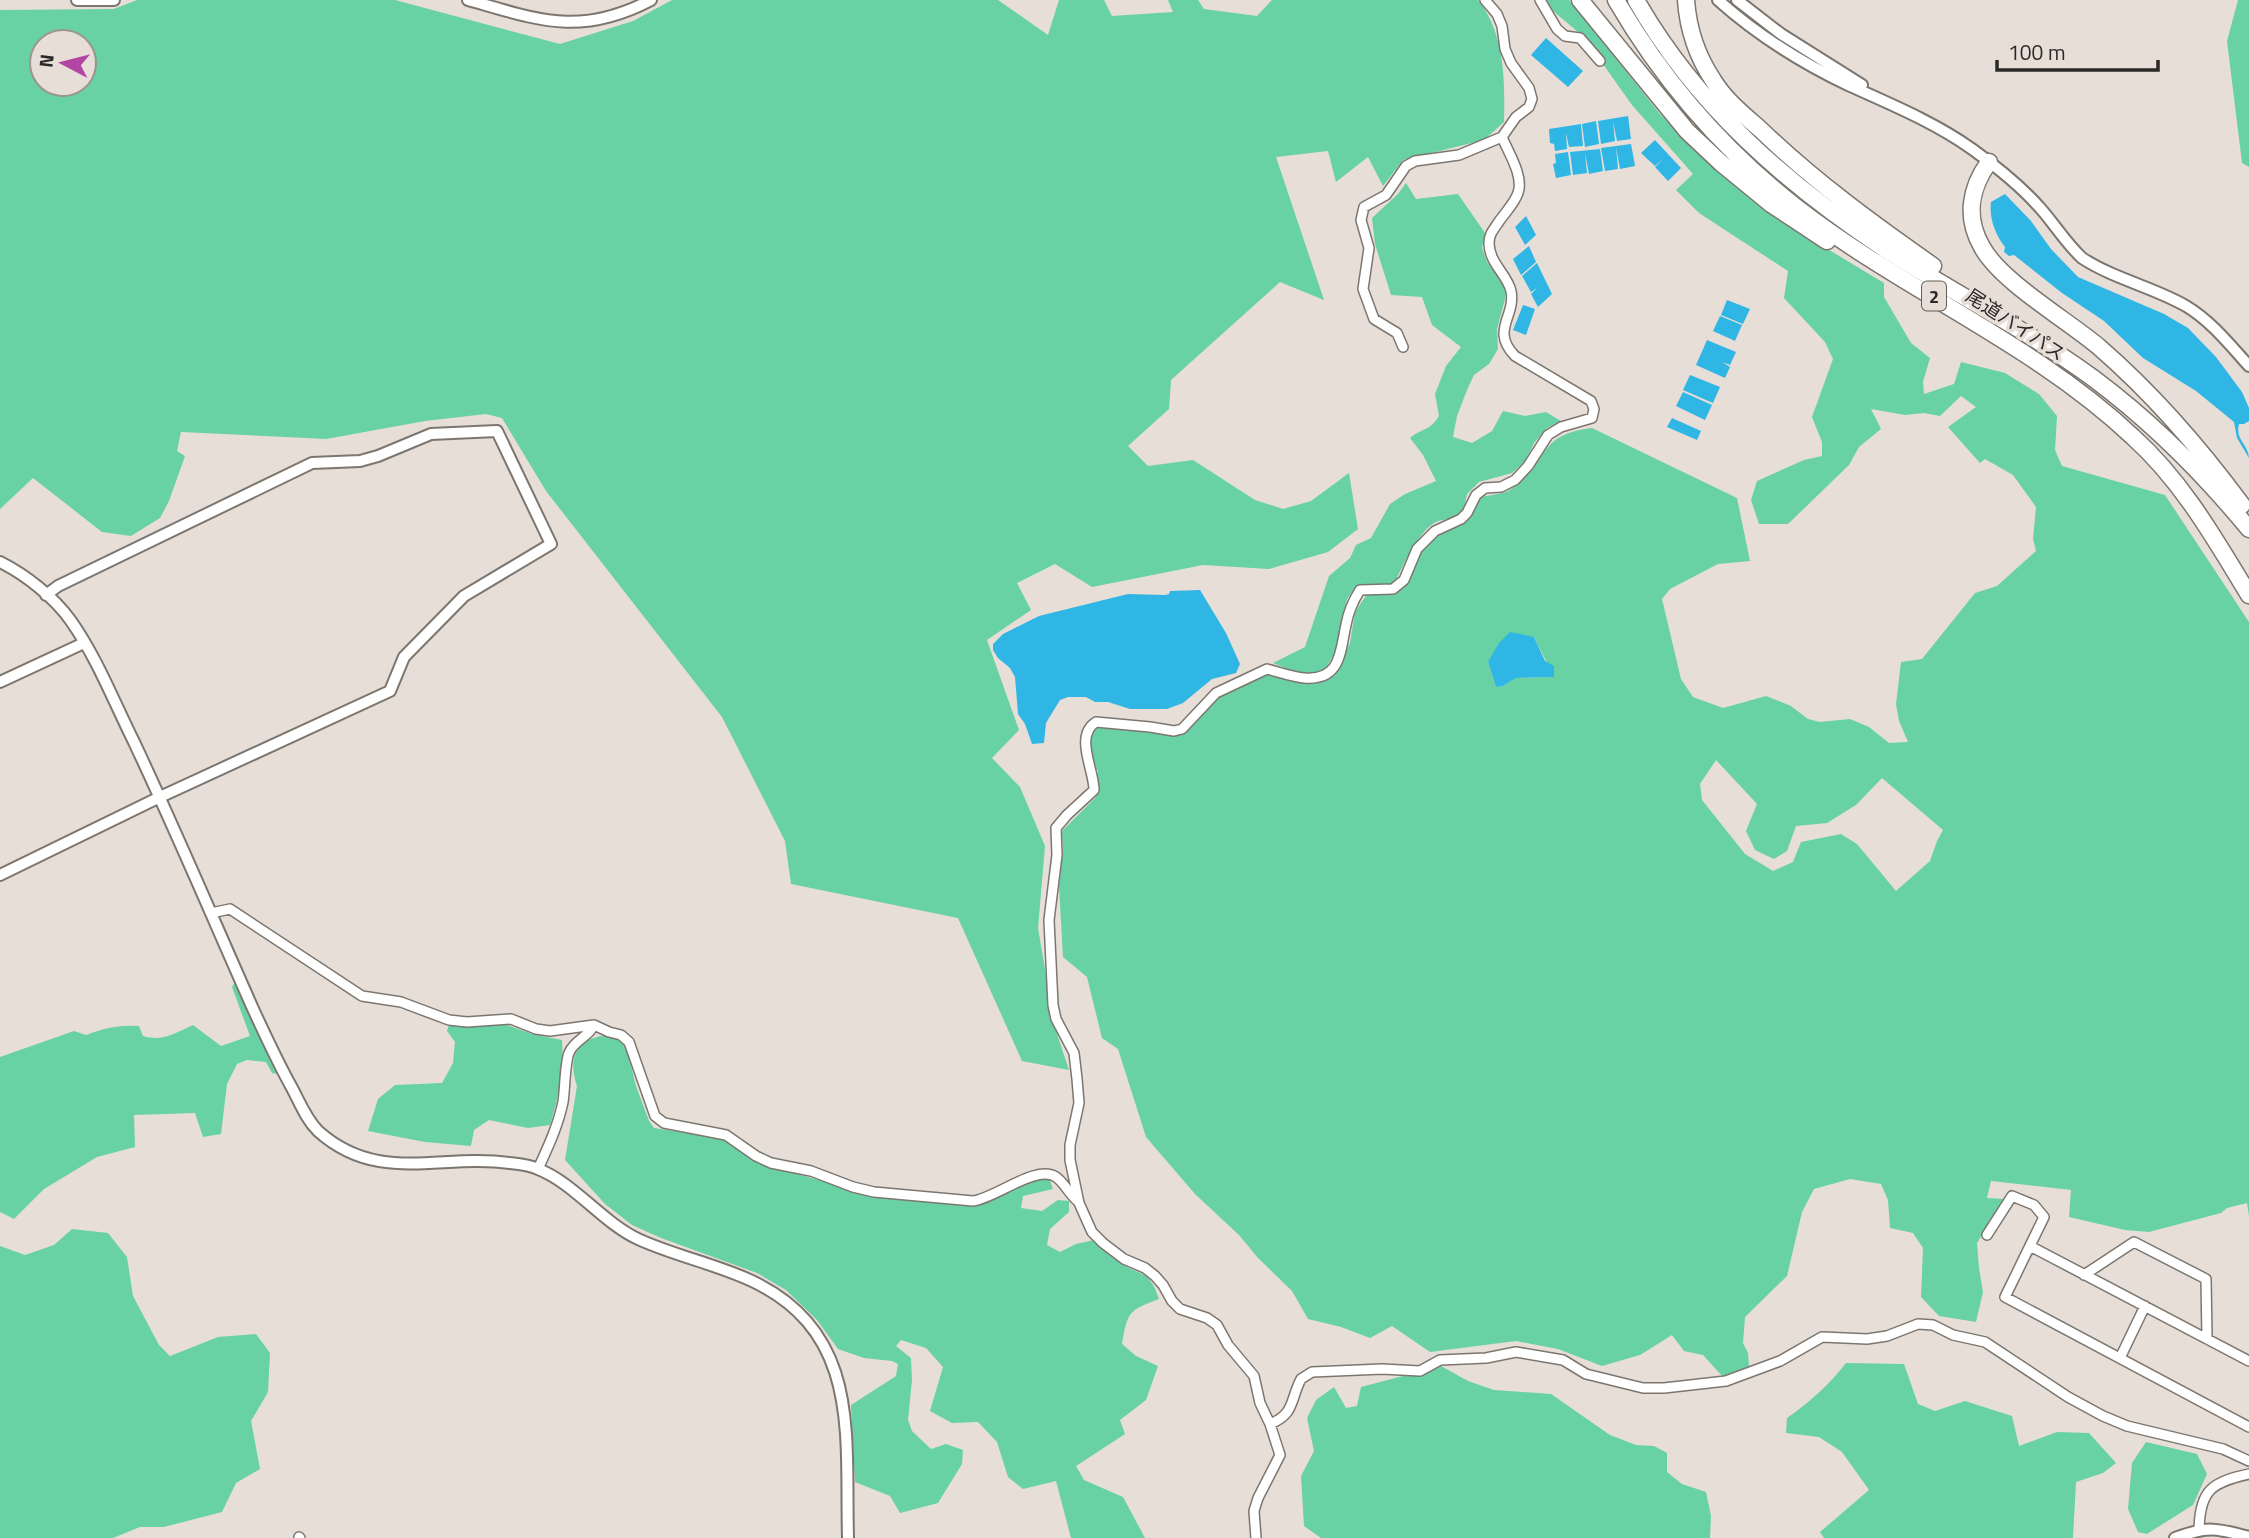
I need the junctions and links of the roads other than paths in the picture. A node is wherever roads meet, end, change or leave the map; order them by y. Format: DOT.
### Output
graph roads {
  1 [pos="77,0"];
  2 [pos="114,0"];
  3 [pos="468,0"];
  4 [pos="651,0"];
  5 [pos="1485,0"];
  6 [pos="1540,0"];
  7 [pos="1582,0"];
  8 [pos="1616,0"];
  9 [pos="1636,0"];
  10 [pos="1686,0"];
  11 [pos="1718,0"];
  12 [pos="1737,0"];
  13 [pos="1600,61"];
  14 [pos="1888,102"];
  15 [pos="1502,137"];
  16 [pos="1989,162"];
  17 [pos="1992,332"];
  18 [pos="1403,347"];
  19 [pos="2249,366"];
  20 [pos="2192,464"];
  21 [pos="2249,515"];
  22 [pos="2249,529"];
  23 [pos="0,562"];
  24 [pos="46,595"];
  25 [pos="2249,595"];
  26 [pos="84,643"];
  27 [pos="0,682"];
  28 [pos="160,797"];
  29 [pos="0,875"];
  30 [pos="211,913"];
  31 [pos="594,1025"];
  32 [pos="538,1169"];
  33 [pos="1079,1203"];
  34 [pos="1987,1235"];
  35 [pos="2030,1246"];
  36 [pos="2084,1275"];
  37 [pos="2145,1307"];
  38 [pos="2207,1339"];
  39 [pos="2120,1358"];
  40 [pos="2249,1361"];
  41 [pos="1270,1424"];
  42 [pos="2249,1427"];
  43 [pos="2249,1461"];
  44 [pos="2249,1474"];
  45 [pos="2199,1529"];
  46 [pos="2249,1537"];
  47 [pos="848,1538"];
  48 [pos="1256,1538"];
  49 [pos="2175,1538"];
  1 -- 2 [label="street"];
  3 -- 4 [label="street"];
  5 -- 15 [label="street"];
  6 -- 13 [label="street"];
  7 -- 17 [label="highway"];
  8 -- 17 [label="highway, 尾道バイパス / 2"];
  9 -- 20 [label="highway, 尾道バイパス / 2"];
  10 -- 20 [label="highway"];
  11 -- 14 [label="street"];
  12 -- 14 [label="street"];
  14 -- 16 [label="street"];
  15 -- 18 [label="street"];
  15 -- 33 [label="street"];
  16 -- 19 [label="street"];
  16 -- 21 [label="highway"];
  17 -- 25 [label="highway, 尾道バイパス / 2"];
  20 -- 22 [label="highway, 尾道バイパス / 2"];
  23 -- 24 [label="street"];
  24 -- 26 [label="street"];
  24 -- 28 [label="street"];
  26 -- 27 [label="street"];
  26 -- 28 [label="street"];
  28 -- 29 [label="street"];
  28 -- 30 [label="street"];
  30 -- 31 [label="street"];
  30 -- 32 [label="street"];
  31 -- 32 [label="street"];
  31 -- 33 [label="street"];
  32 -- 47 [label="street"];
  33 -- 41 [label="street"];
  34 -- 35 [label="street"];
  35 -- 36 [label="street"];
  35 -- 39 [label="street"];
  36 -- 37 [label="street"];
  36 -- 38 [label="street"];
  37 -- 38 [label="street"];
  37 -- 39 [label="street"];
  38 -- 40 [label="street"];
  39 -- 42 [label="street"];
  41 -- 43 [label="street"];
  41 -- 48 [label="street"];
  44 -- 45 [label="street"];
  45 -- 46 [label="street"];
  45 -- 49 [label="street"];
}
